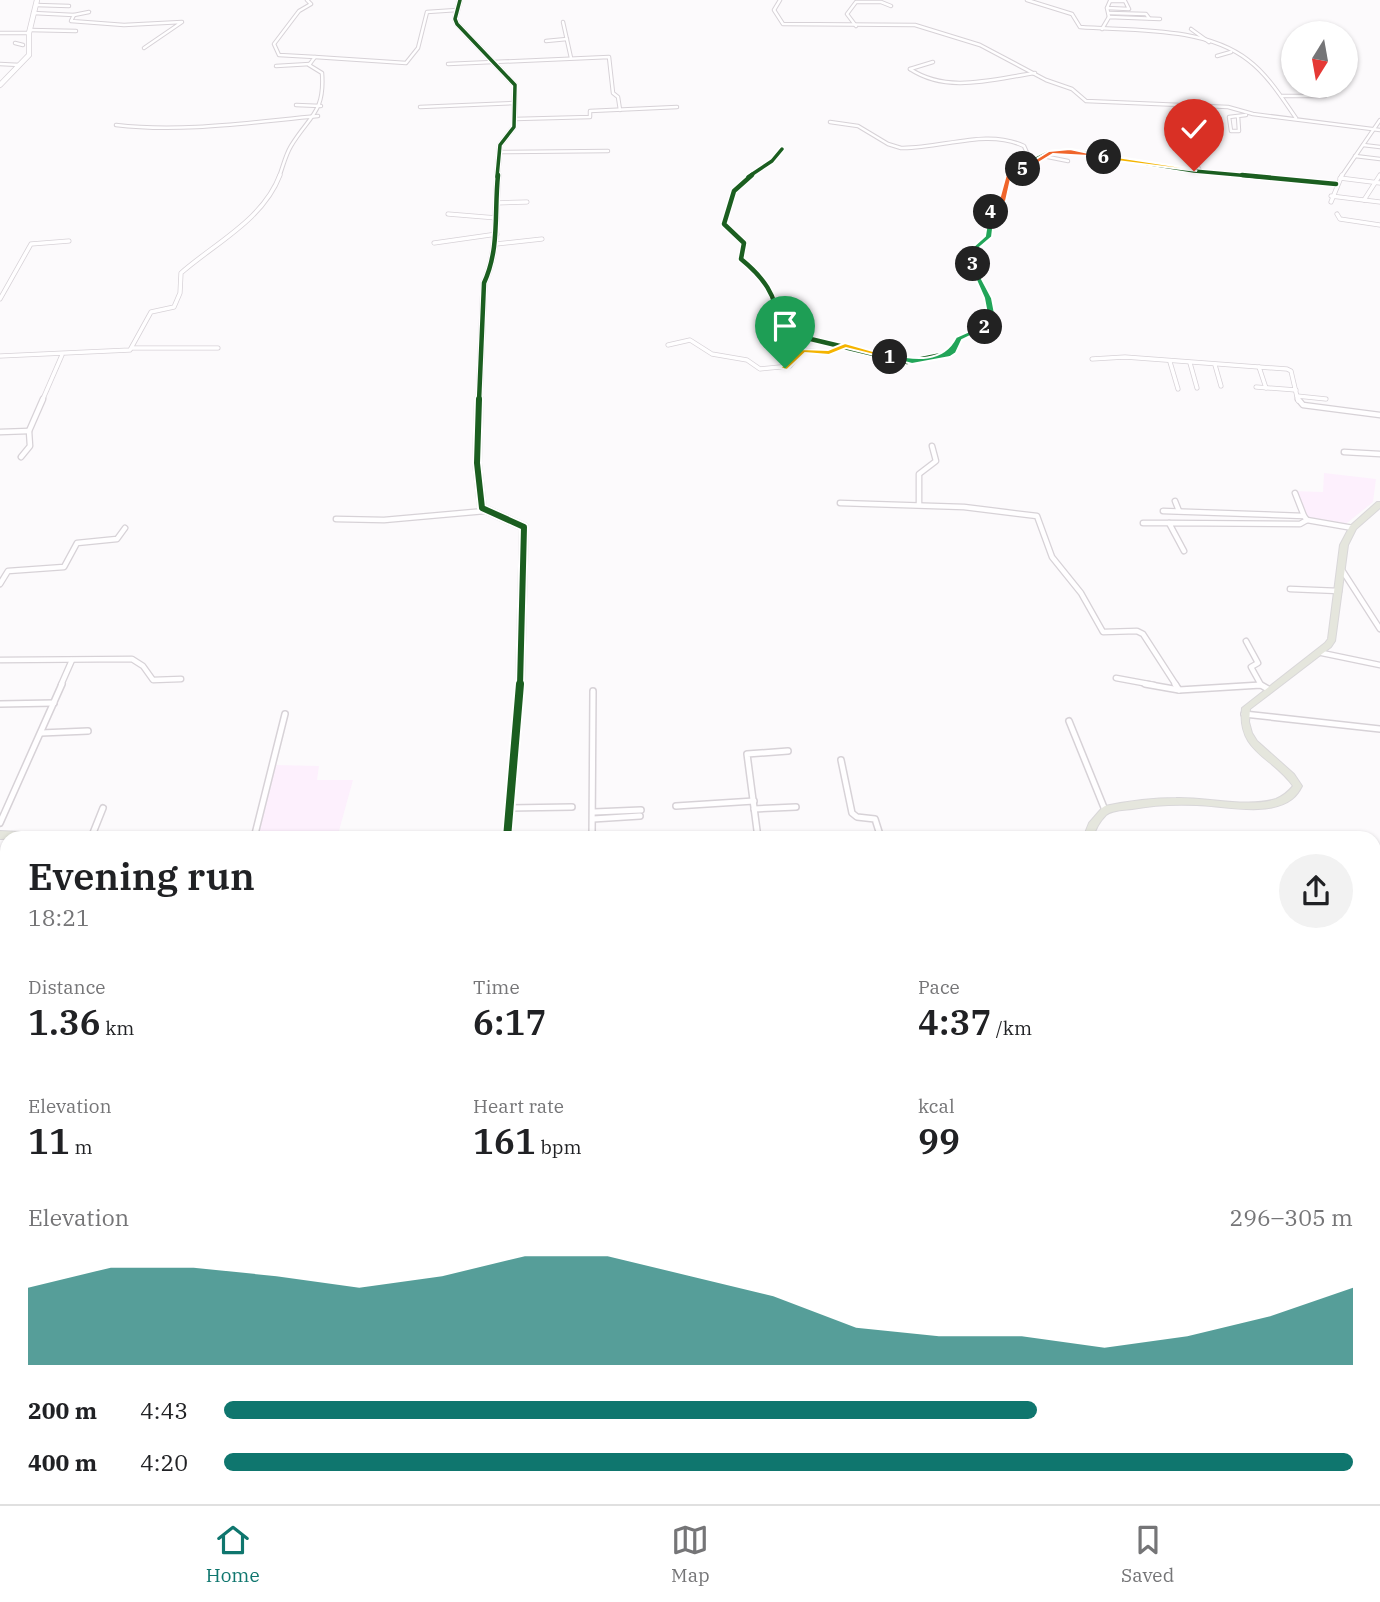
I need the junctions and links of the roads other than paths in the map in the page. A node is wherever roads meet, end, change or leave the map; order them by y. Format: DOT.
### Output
graph roads {
  1 [pos="307,0"];
  2 [pos="460,0"];
  3 [pos="780,0"];
  4 [pos="1027,0"];
  5 [pos="36,2"];
  6 [pos="69,6"];
  7 [pos="891,6"];
  8 [pos="1107,8"];
  9 [pos="457,10"];
  10 [pos="89,12"];
  11 [pos="33,13"];
  12 [pos="74,15"];
  13 [pos="1109,15"];
  14 [pos="1160,19"];
  15 [pos="563,22"];
  16 [pos="856,26"];
  17 [pos="1102,29"];
  18 [pos="1191,29"];
  19 [pos="76,31"];
  20 [pos="30,32"];
  21 [pos="0,33"];
  22 [pos="1158,33"];
  23 [pos="567,39"];
  24 [pos="1160,40"];
  25 [pos="545,41"];
  26 [pos="15,43"];
  27 [pos="1212,44"];
  28 [pos="22,46"];
  29 [pos="144,48"];
  30 [pos="1234,52"];
  31 [pos="1217,56"];
  32 [pos="316,57"];
  33 [pos="571,58"];
  34 [pos="493,61"];
  35 [pos="933,62"];
  36 [pos="0,64"];
  37 [pos="310,64"];
  38 [pos="448,64"];
  39 [pos="20,65"];
  40 [pos="275,66"];
  41 [pos="1035,73"];
  42 [pos="0,85"];
  43 [pos="1281,95"];
  44 [pos="1283,98"];
  45 [pos="515,103"];
  46 [pos="296,105"];
  47 [pos="321,106"];
  48 [pos="420,107"];
  49 [pos="677,107"];
  50 [pos="620,110"];
  51 [pos="572,111"];
  52 [pos="1253,114"];
  53 [pos="318,116"];
  54 [pos="1238,116"];
  55 [pos="572,117"];
  56 [pos="1297,118"];
  57 [pos="515,119"];
  58 [pos="1380,121"];
  59 [pos="830,122"];
  60 [pos="116,125"];
  61 [pos="1374,129"];
  62 [pos="1380,130"];
  63 [pos="1363,145"];
  64 [pos="1380,147"];
  65 [pos="782,149"];
  66 [pos="608,151"];
  67 [pos="499,152"];
  68 [pos="1355,156"];
  69 [pos="1038,158"];
  70 [pos="1380,159"];
  71 [pos="1068,161"];
  72 [pos="1195,161"];
  73 [pos="1016,164"];
  74 [pos="1033,165"];
  75 [pos="1200,171"];
  76 [pos="1380,175"];
  77 [pos="1340,178"];
  78 [pos="1374,182"];
  79 [pos="1380,183"];
  80 [pos="1336,184"];
  81 [pos="1331,196"];
  82 [pos="1364,200"];
  83 [pos="527,202"];
  84 [pos="1331,202"];
  85 [pos="1380,202"];
  86 [pos="496,204"];
  87 [pos="448,214"];
  88 [pos="1337,214"];
  89 [pos="497,218"];
  90 [pos="1380,225"];
  91 [pos="497,234"];
  92 [pos="542,239"];
  93 [pos="69,241"];
  94 [pos="434,243"];
  95 [pos="496,244"];
  96 [pos="0,299"];
  97 [pos="668,345"];
  98 [pos="845,346"];
  99 [pos="132,348"];
  100 [pos="218,348"];
  101 [pos="62,355"];
  102 [pos="0,356"];
  103 [pos="1092,359"];
  104 [pos="1170,362"];
  105 [pos="1190,363"];
  106 [pos="1215,365"];
  107 [pos="1259,367"];
  108 [pos="1222,386"];
  109 [pos="1256,387"];
  110 [pos="1197,388"];
  111 [pos="1266,388"];
  112 [pos="1178,389"];
  113 [pos="1296,390"];
  114 [pos="1297,396"];
  115 [pos="1326,399"];
  116 [pos="1380,415"];
  117 [pos="29,431"];
  118 [pos="0,432"];
  119 [pos="932,446"];
  120 [pos="1344,452"];
  121 [pos="1380,454"];
  122 [pos="21,457"];
  123 [pos="1294,493"];
  124 [pos="1175,501"];
  125 [pos="840,503"];
  126 [pos="1380,504"];
  127 [pos="919,505"];
  128 [pos="485,511"];
  129 [pos="1163,511"];
  130 [pos="1179,511"];
  131 [pos="1222,513"];
  132 [pos="1306,518"];
  133 [pos="335,519"];
  134 [pos="1143,523"];
  135 [pos="1169,523"];
  136 [pos="1227,524"];
  137 [pos="125,528"];
  138 [pos="1353,528"];
  139 [pos="1184,551"];
  140 [pos="1340,568"];
  141 [pos="0,584"];
  142 [pos="1290,589"];
  143 [pos="1339,591"];
  144 [pos="1380,629"];
  145 [pos="1246,641"];
  146 [pos="1322,653"];
  147 [pos="0,660"];
  148 [pos="72,660"];
  149 [pos="1380,665"];
  150 [pos="1116,678"];
  151 [pos="181,679"];
  152 [pos="1265,687"];
  153 [pos="1179,690"];
  154 [pos="593,691"];
  155 [pos="54,703"];
  156 [pos="0,704"];
  157 [pos="285,714"];
  158 [pos="1244,714"];
  159 [pos="1069,722"];
  160 [pos="1380,729"];
  161 [pos="88,732"];
  162 [pos="41,733"];
  163 [pos="788,751"];
  164 [pos="841,760"];
  165 [pos="754,801"];
  166 [pos="676,806"];
  167 [pos="572,807"];
  168 [pos="796,807"];
  169 [pos="103,808"];
  170 [pos="509,808"];
  171 [pos="754,809"];
  172 [pos="1105,810"];
  173 [pos="640,813"];
  174 [pos="594,815"];
  175 [pos="0,823"];
  176 [pos="93,831"];
  177 [pos="256,831"];
  178 [pos="507,831"];
  179 [pos="593,831"];
  180 [pos="757,831"];
  181 [pos="879,831"];
  182 [pos="1090,831"];
  1 -- 32 [label="street"];
  2 -- 9 [label="street"];
  3 -- 16 [label="street"];
  4 -- 17 [label="street"];
  5 -- 6 [label="street"];
  5 -- 11 [label="street"];
  7 -- 16 [label="street"];
  8 -- 8 [label="street"];
  8 -- 13 [label="street"];
  9 -- 32 [label="street"];
  9 -- 34 [label="street"];
  10 -- 12 [label="street"];
  11 -- 12 [label="street"];
  11 -- 20 [label="street"];
  12 -- 29 [label="street"];
  13 -- 14 [label="street"];
  13 -- 17 [label="street"];
  15 -- 23 [label="street"];
  16 -- 41 [label="street"];
  17 -- 22 [label="street"];
  18 -- 27 [label="street"];
  19 -- 20 [label="street"];
  20 -- 21 [label="street"];
  20 -- 28 [label="street"];
  22 -- 24 [label="street"];
  22 -- 27 [label="street"];
  23 -- 25 [label="street"];
  23 -- 33 [label="street"];
  26 -- 28 [label="street"];
  27 -- 30 [label="street"];
  28 -- 39 [label="street"];
  30 -- 31 [label="street"];
  30 -- 43 [label="street"];
  32 -- 37 [label="street"];
  33 -- 34 [label="street"];
  33 -- 50 [label="street"];
  34 -- 38 [label="street"];
  34 -- 45 [label="street"];
  35 -- 41 [label="street"];
  36 -- 39 [label="street"];
  37 -- 40 [label="street"];
  37 -- 47 [label="street"];
  39 -- 42 [label="street"];
  41 -- 52 [label="street"];
  44 -- 56 [label="street"];
  45 -- 48 [label="street"];
  45 -- 57 [label="street"];
  46 -- 47 [label="street"];
  47 -- 53 [label="street"];
  49 -- 50 [label="street"];
  50 -- 55 [label="street"];
  51 -- 55 [label="street"];
  52 -- 54 [label="street"];
  52 -- 56 [label="street"];
  53 -- 60 [label="street"];
  53 -- 99 [label="street"];
  54 -- 54 [label="street"];
  55 -- 57 [label="street"];
  56 -- 61 [label="street"];
  57 -- 67 [label="street"];
  58 -- 61 [label="street"];
  59 -- 69 [label="street"];
  61 -- 62 [label="street"];
  61 -- 63 [label="street"];
  63 -- 64 [label="street"];
  63 -- 68 [label="street"];
  65 -- 98 [label="street"];
  66 -- 67 [label="street"];
  67 -- 86 [label="street"];
  68 -- 70 [label="street"];
  68 -- 77 [label="street"];
  69 -- 71 [label="street"];
  69 -- 74 [label="street"];
  69 -- 75 [label="street"];
  72 -- 75 [label="street"];
  73 -- 74 [label="street"];
  74 -- 98 [label="street"];
  75 -- 80 [label="street"];
  76 -- 78 [label="street"];
  77 -- 78 [label="street"];
  77 -- 80 [label="street"];
  78 -- 79 [label="street"];
  78 -- 82 [label="street"];
  80 -- 81 [label="street"];
  81 -- 82 [label="street"];
  81 -- 84 [label="street"];
  82 -- 85 [label="street"];
  83 -- 86 [label="street"];
  86 -- 89 [label="street"];
  87 -- 89 [label="street"];
  88 -- 90 [label="street"];
  89 -- 91 [label="street"];
  91 -- 94 [label="street"];
  91 -- 95 [label="street"];
  92 -- 95 [label="street"];
  93 -- 96 [label="street"];
  95 -- 128 [label="street"];
  97 -- 98 [label="street"];
  99 -- 100 [label="street"];
  99 -- 101 [label="street"];
  101 -- 102 [label="street"];
  101 -- 117 [label="street"];
  103 -- 104 [label="street"];
  104 -- 105 [label="street"];
  104 -- 112 [label="street"];
  105 -- 106 [label="street"];
  105 -- 110 [label="street"];
  106 -- 107 [label="street"];
  106 -- 108 [label="street"];
  107 -- 111 [label="street"];
  107 -- 113 [label="street"];
  109 -- 111 [label="street"];
  111 -- 113 [label="street"];
  113 -- 114 [label="street"];
  114 -- 115 [label="street"];
  114 -- 116 [label="street"];
  117 -- 118 [label="street"];
  117 -- 122 [label="street"];
  119 -- 127 [label="street"];
  120 -- 121 [label="street"];
  123 -- 132 [label="street"];
  124 -- 130 [label="street"];
  125 -- 127 [label="street"];
  126 -- 138 [label="main road"];
  127 -- 153 [label="street"];
  128 -- 133 [label="street"];
  128 -- 170 [label="street"];
  129 -- 130 [label="street"];
  130 -- 131 [label="street"];
  131 -- 132 [label="street"];
  131 -- 136 [label="street"];
  132 -- 136 [label="street"];
  132 -- 138 [label="street"];
  134 -- 135 [label="street"];
  135 -- 136 [label="street"];
  135 -- 139 [label="street"];
  137 -- 141 [label="street"];
  138 -- 140 [label="main road"];
  140 -- 143 [label="main road"];
  140 -- 144 [label="street"];
  142 -- 143 [label="street"];
  143 -- 146 [label="main road"];
  145 -- 152 [label="street"];
  146 -- 149 [label="street"];
  146 -- 152 [label="main road"];
  147 -- 148 [label="street"];
  148 -- 151 [label="street"];
  148 -- 155 [label="street"];
  150 -- 153 [label="street"];
  152 -- 153 [label="street"];
  152 -- 158 [label="main road"];
  154 -- 174 [label="street"];
  155 -- 156 [label="street"];
  155 -- 162 [label="street"];
  157 -- 177 [label="street"];
  158 -- 160 [label="street"];
  158 -- 172 [label="main road"];
  159 -- 172 [label="street"];
  161 -- 162 [label="street"];
  162 -- 175 [label="street"];
  163 -- 165 [label="street"];
  164 -- 181 [label="street"];
  165 -- 166 [label="street"];
  165 -- 171 [label="street"];
  167 -- 170 [label="street"];
  168 -- 171 [label="street"];
  169 -- 176 [label="street"];
  170 -- 178 [label="street"];
  171 -- 180 [label="street"];
  172 -- 182 [label="main road"];
  173 -- 174 [label="street"];
  174 -- 179 [label="street"];
}
